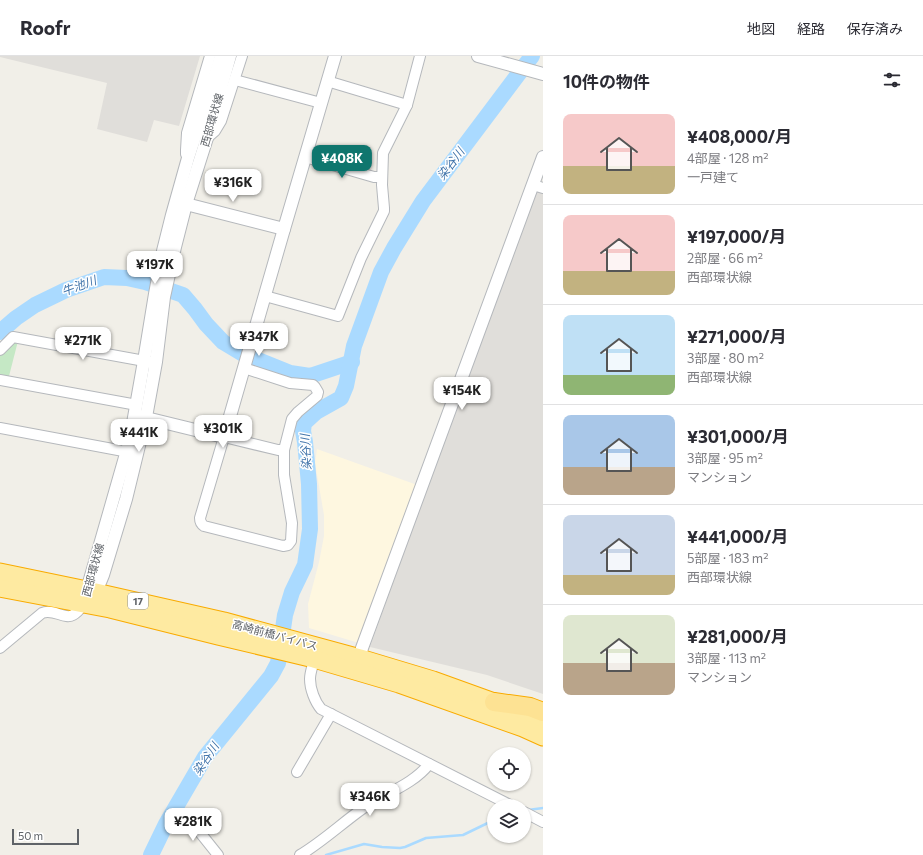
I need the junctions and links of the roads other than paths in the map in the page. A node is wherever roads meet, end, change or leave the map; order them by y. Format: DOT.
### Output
graph roads {
  1 [pos="210,56"];
  2 [pos="221,56"];
  3 [pos="230,56"];
  4 [pos="242,56"];
  5 [pos="335,56"];
  6 [pos="420,56"];
  7 [pos="478,56"];
  8 [pos="543,74"];
  9 [pos="235,80"];
  10 [pos="328,81"];
  11 [pos="321,103"];
  12 [pos="407,105"];
  13 [pos="207,138"];
  14 [pos="305,157"];
  15 [pos="543,157"];
  16 [pos="188,158"];
  17 [pos="382,177"];
  18 [pos="538,186"];
  19 [pos="181,202"];
  20 [pos="284,229"];
  21 [pos="265,296"];
  22 [pos="0,350"];
  23 [pos="150,362"];
  24 [pos="244,366"];
  25 [pos="0,380"];
  26 [pos="139,412"];
  27 [pos="0,428"];
  28 [pos="224,437"];
  29 [pos="284,450"];
  30 [pos="132,453"];
  31 [pos="0,572"];
  32 [pos="0,588"];
  33 [pos="89,595"];
  34 [pos="294,647"];
  35 [pos="0,648"];
  36 [pos="360,658"];
  37 [pos="314,659"];
  38 [pos="432,680"];
  39 [pos="494,702"];
  40 [pos="543,706"];
  41 [pos="543,712"];
  42 [pos="331,714"];
  43 [pos="543,722"];
  44 [pos="523,728"];
  45 [pos="543,737"];
  46 [pos="543,747"];
  47 [pos="429,764"];
  48 [pos="297,772"];
  49 [pos="498,799"];
  50 [pos="186,815"];
  51 [pos="531,816"];
  52 [pos="543,822"];
  53 [pos="218,855"];
  54 [pos="300,855"];
  1 -- 16 [label="street"];
  2 -- 16 [label="street, 西部環状線"];
  3 -- 13 [label="street, 西部環状線"];
  4 -- 9 [label="street"];
  5 -- 10 [label="street"];
  6 -- 12 [label="street"];
  7 -- 8 [label="street"];
  9 -- 11 [label="street"];
  9 -- 13 [label="street"];
  10 -- 11 [label="street"];
  10 -- 12 [label="street"];
  11 -- 14 [label="street"];
  12 -- 17 [label="street"];
  13 -- 19 [label="street, 西部環状線"];
  14 -- 17 [label="street"];
  14 -- 20 [label="street"];
  15 -- 18 [label="street"];
  16 -- 19 [label="street, 西部環状線"];
  17 -- 21 [label="street"];
  18 -- 36 [label="street"];
  19 -- 20 [label="street"];
  19 -- 23 [label="street, 西部環状線"];
  20 -- 21 [label="street"];
  21 -- 24 [label="street"];
  22 -- 23 [label="street"];
  23 -- 26 [label="street, 西部環状線"];
  24 -- 28 [label="street"];
  24 -- 29 [label="street"];
  25 -- 26 [label="street"];
  26 -- 28 [label="street"];
  26 -- 30 [label="street, 西部環状線"];
  27 -- 30 [label="street"];
  28 -- 29 [label="street"];
  28 -- 29 [label="street"];
  30 -- 33 [label="street, 西部環状線"];
  31 -- 33 [label="highway, 高崎前橋バイパス / 17"];
  32 -- 33 [label="highway, 高崎前橋バイパス / 17"];
  33 -- 34 [label="highway, 高崎前橋バイパス / 17"];
  33 -- 35 [label="street"];
  34 -- 36 [label="highway, 高崎前橋バイパス / 17"];
  34 -- 37 [label="highway, 高崎前橋バイパス / 17"];
  36 -- 38 [label="highway, 高崎前橋バイパス / 17"];
  37 -- 42 [label="street"];
  37 -- 44 [label="highway, 高崎前橋バイパス / 17"];
  38 -- 39 [label="highway, 高崎前橋バイパス / 17"];
  38 -- 40 [label="highway"];
  39 -- 41 [label="highway"];
  39 -- 43 [label="highway, 高崎前橋バイパス / 17"];
  42 -- 47 [label="street"];
  42 -- 48 [label="street"];
  44 -- 45 [label="highway, 高崎前橋バイパス / 17"];
  44 -- 46 [label="highway"];
  47 -- 49 [label="street"];
  47 -- 54 [label="street"];
  50 -- 53 [label="street"];
  51 -- 52 [label="street"];
}
